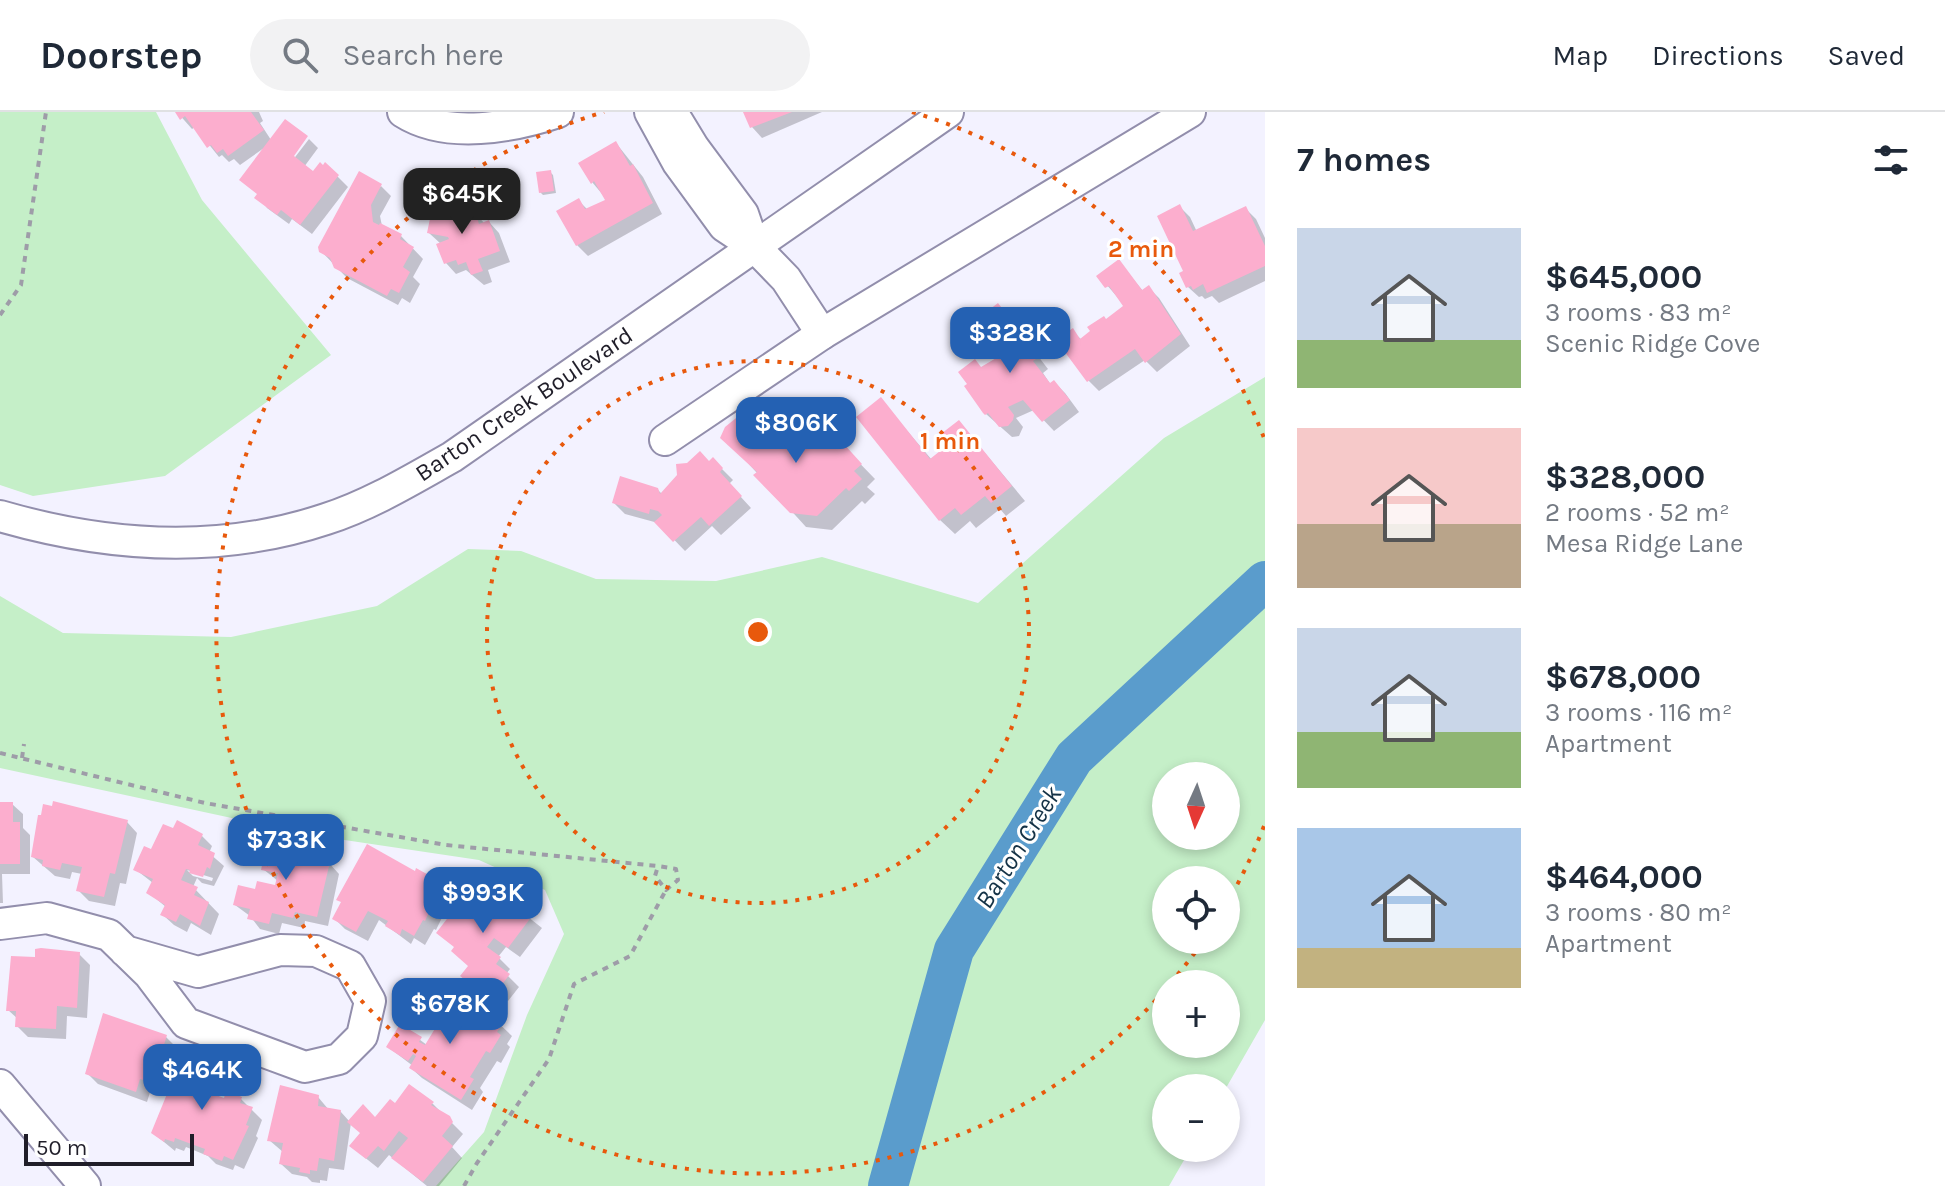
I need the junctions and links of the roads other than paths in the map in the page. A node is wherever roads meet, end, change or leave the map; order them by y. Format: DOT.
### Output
graph roads {
  1 [pos="403,112"];
  2 [pos="558,112"];
  3 [pos="650,112"];
  4 [pos="672,112"];
  5 [pos="948,112"];
  6 [pos="1190,112"];
  7 [pos="754,246"];
  8 [pos="822,334"];
  9 [pos="665,440"];
  10 [pos="0,516"];
  11 [pos="0,924"];
  12 [pos="125,951"];
  13 [pos="0,1085"];
  14 [pos="85,1186"];
  1 -- 2 [label="street"];
  3 -- 7 [label="street"];
  4 -- 7 [label="street"];
  5 -- 7 [label="street, Barton Creek Boulevard"];
  6 -- 8 [label="street"];
  7 -- 8 [label="street"];
  7 -- 10 [label="street, Barton Creek Boulevard"];
  8 -- 9 [label="street"];
  11 -- 12 [label="street"];
  12 -- 12 [label="street"];
  13 -- 14 [label="street"];
}
